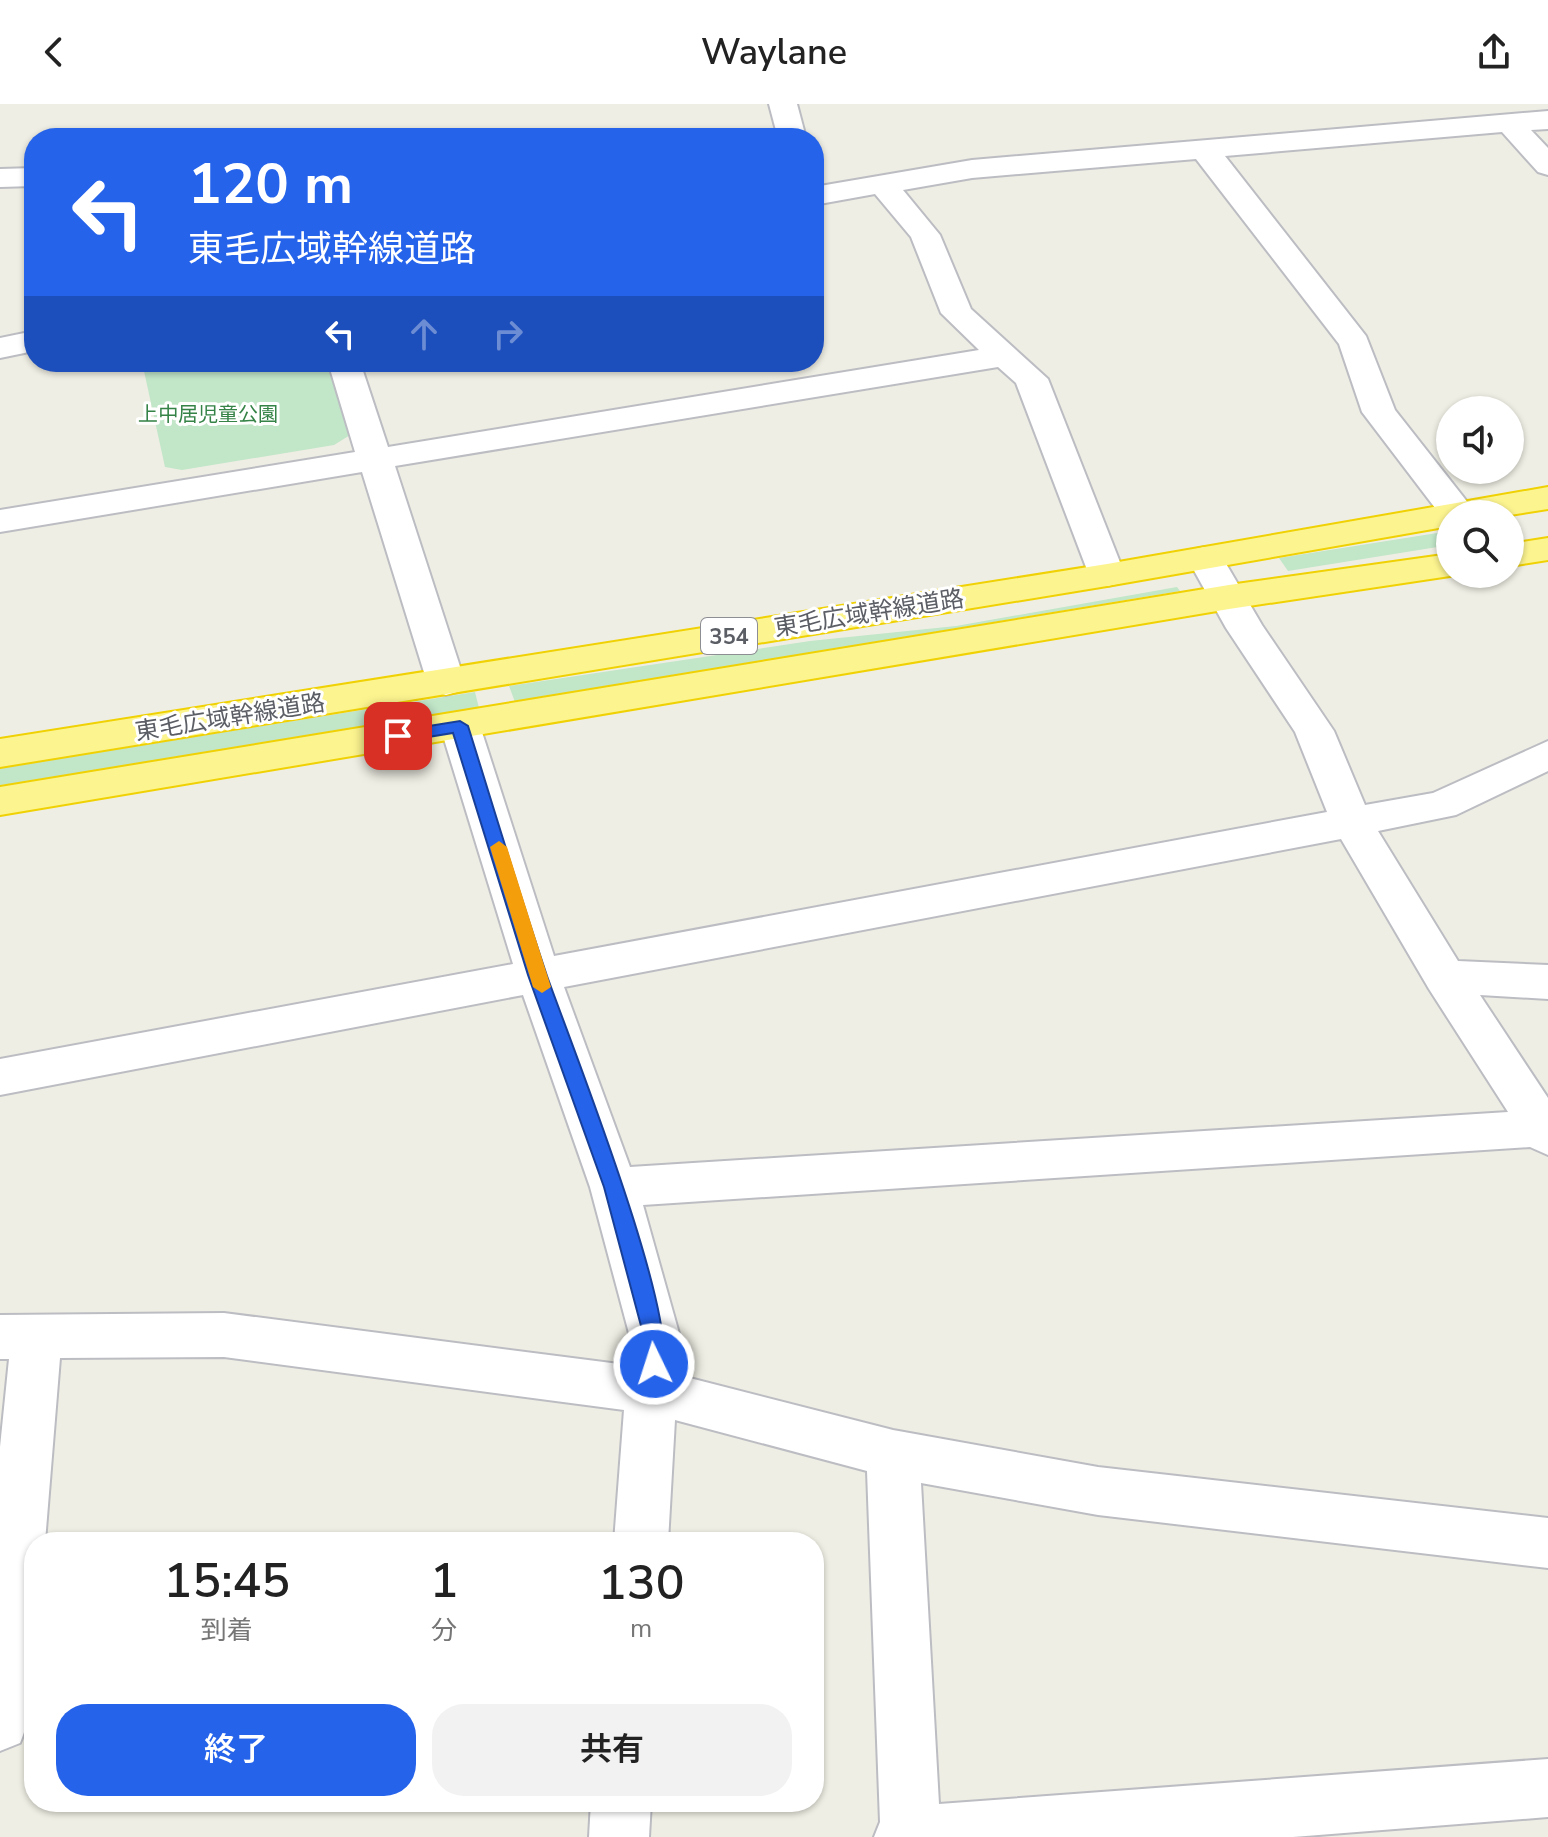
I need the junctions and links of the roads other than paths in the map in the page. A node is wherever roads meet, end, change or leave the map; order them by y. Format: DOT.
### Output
graph roads {
  1 [pos="783,104"];
  2 [pos="1548,120"];
  3 [pos="1509,123"];
  4 [pos="789,128"];
  5 [pos="1204,149"];
  6 [pos="1548,166"];
  7 [pos="24,177"];
  8 [pos="0,178"];
  9 [pos="882,184"];
  10 [pos="824,193"];
  11 [pos="24,343"];
  12 [pos="0,348"];
  13 [pos="1002,356"];
  14 [pos="347,372"];
  15 [pos="377,459"];
  16 [pos="1548,498"];
  17 [pos="1448,500"];
  18 [pos="1524,502"];
  19 [pos="1436,517"];
  20 [pos="0,521"];
  21 [pos="1548,549"];
  22 [pos="1524,553"];
  23 [pos="1205,558"];
  24 [pos="1436,567"];
  25 [pos="1107,575"];
  26 [pos="1229,597"];
  27 [pos="446,682"];
  28 [pos="460,726"];
  29 [pos="0,753"];
  30 [pos="1548,755"];
  31 [pos="0,801"];
  32 [pos="1352,823"];
  33 [pos="538,975"];
  34 [pos="1445,977"];
  35 [pos="1548,982"];
  36 [pos="0,1077"];
  37 [pos="1546,1132"];
  38 [pos="614,1187"];
  39 [pos="19,1336"];
  40 [pos="653,1391"];
  41 [pos="893,1454"];
  42 [pos="642,1532"];
  43 [pos="1548,1543"];
  44 [pos="0,1723"];
  45 [pos="1548,1788"];
  46 [pos="620,1812"];
  47 [pos="619,1837"];
  48 [pos="904,1837"];
  49 [pos="911,1837"];
  1 -- 4 [label="street"];
  2 -- 3 [label="street"];
  3 -- 5 [label="street"];
  3 -- 6 [label="street"];
  5 -- 9 [label="street"];
  5 -- 17 [label="street"];
  7 -- 8 [label="street"];
  9 -- 10 [label="street"];
  9 -- 13 [label="street"];
  11 -- 12 [label="street"];
  13 -- 15 [label="street"];
  13 -- 25 [label="street"];
  14 -- 15 [label="street"];
  15 -- 20 [label="street"];
  15 -- 27 [label="street"];
  16 -- 18 [label="highway, 東毛広域幹線道路 / 354"];
  19 -- 23 [label="highway, 東毛広域幹線道路 / 354"];
  21 -- 22 [label="highway"];
  23 -- 25 [label="highway, 東毛広域幹線道路 / 354"];
  23 -- 26 [label="street"];
  24 -- 26 [label="highway, 東毛広域幹線道路 / 354"];
  25 -- 27 [label="highway, 東毛広域幹線道路 / 354"];
  26 -- 28 [label="highway, 東毛広域幹線道路 / 354"];
  26 -- 32 [label="street"];
  27 -- 29 [label="highway, 東毛広域幹線道路 / 354"];
  28 -- 31 [label="highway, 東毛広域幹線道路 / 354"];
  28 -- 33 [label="street"];
  30 -- 32 [label="street"];
  32 -- 33 [label="street"];
  32 -- 34 [label="street"];
  33 -- 36 [label="street"];
  33 -- 38 [label="street"];
  34 -- 35 [label="street"];
  34 -- 37 [label="street"];
  37 -- 38 [label="street"];
  38 -- 40 [label="street"];
  39 -- 40 [label="street"];
  39 -- 44 [label="street"];
  40 -- 41 [label="street"];
  40 -- 42 [label="street"];
  41 -- 43 [label="street"];
  41 -- 49 [label="street"];
  45 -- 49 [label="street"];
  46 -- 47 [label="street"];
  48 -- 49 [label="street"];
}
